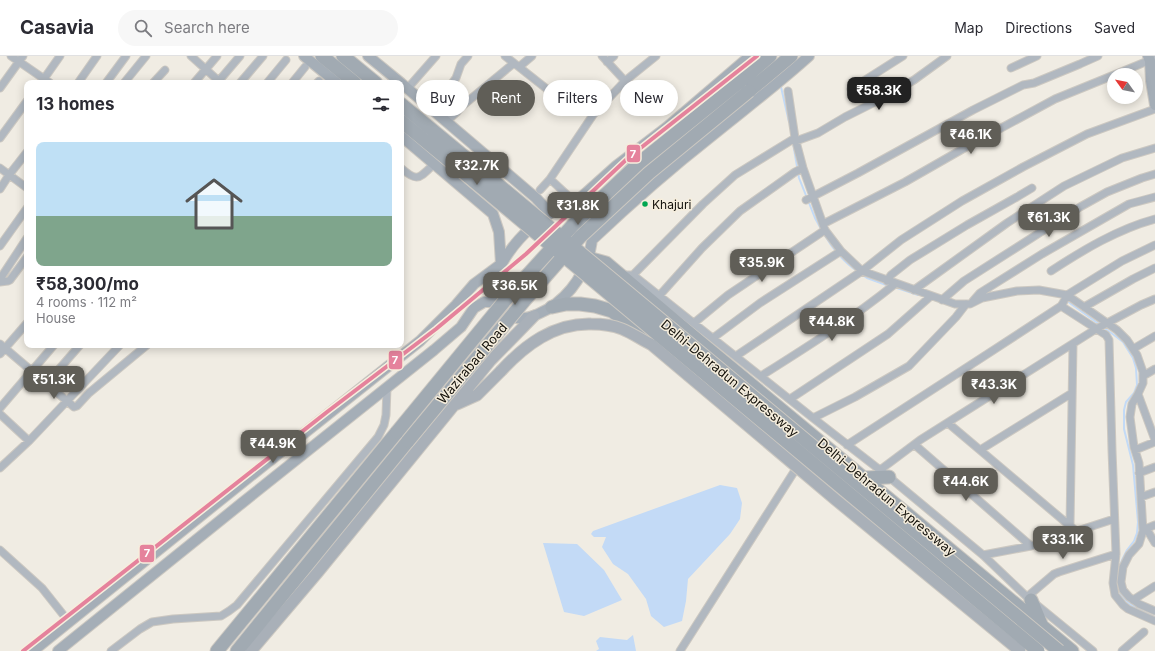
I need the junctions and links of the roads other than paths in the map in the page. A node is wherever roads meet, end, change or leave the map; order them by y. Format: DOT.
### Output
graph roads {
  1 [pos="11,56"];
  2 [pos="60,56"];
  3 [pos="97,56"];
  4 [pos="126,56"];
  5 [pos="146,56"];
  6 [pos="191,56"];
  7 [pos="217,56"];
  8 [pos="240,56"];
  9 [pos="263,56"];
  10 [pos="304,56"];
  11 [pos="322,56"];
  12 [pos="343,56"];
  13 [pos="368,56"];
  14 [pos="436,56"];
  15 [pos="468,56"];
  16 [pos="505,56"];
  17 [pos="532,56"];
  18 [pos="614,56"];
  19 [pos="656,56"];
  20 [pos="750,56"];
  21 [pos="770,56"];
  22 [pos="791,56"];
  23 [pos="809,56"];
  24 [pos="904,56"];
  25 [pos="947,56"];
  26 [pos="1037,56"];
  27 [pos="1098,56"];
  28 [pos="1151,58"];
  29 [pos="21,59"];
  30 [pos="605,59"];
  31 [pos="286,60"];
  32 [pos="517,65"];
  33 [pos="305,67"];
  34 [pos="1011,68"];
  35 [pos="1129,68"];
  36 [pos="206,69"];
  37 [pos="164,70"];
  38 [pos="1107,78"];
  39 [pos="43,80"];
  40 [pos="46,80"];
  41 [pos="80,80"];
  42 [pos="108,80"];
  43 [pos="126,80"];
  44 [pos="156,80"];
  45 [pos="197,80"];
  46 [pos="217,80"];
  47 [pos="221,80"];
  48 [pos="243,80"];
  49 [pos="269,80"];
  50 [pos="294,80"];
  51 [pos="333,80"];
  52 [pos="351,80"];
  53 [pos="372,80"];
  54 [pos="397,80"];
  55 [pos="454,80"];
  56 [pos="624,80"];
  57 [pos="626,80"];
  58 [pos="1153,80"];
  59 [pos="404,84"];
  60 [pos="404,86"];
  61 [pos="543,86"];
  62 [pos="620,86"];
  63 [pos="0,88"];
  64 [pos="852,89"];
  65 [pos="788,91"];
  66 [pos="416,96"];
  67 [pos="24,105"];
  68 [pos="1155,105"];
  69 [pos="404,106"];
  70 [pos="1155,109"];
  71 [pos="439,116"];
  72 [pos="446,122"];
  73 [pos="404,123"];
  74 [pos="0,138"];
  75 [pos="404,139"];
  76 [pos="794,140"];
  77 [pos="1155,148"];
  78 [pos="24,156"];
  79 [pos="621,163"];
  80 [pos="431,167"];
  81 [pos="0,168"];
  82 [pos="799,170"];
  83 [pos="404,171"];
  84 [pos="1155,174"];
  85 [pos="9,175"];
  86 [pos="550,179"];
  87 [pos="24,186"];
  88 [pos="1032,188"];
  89 [pos="0,189"];
  90 [pos="540,190"];
  91 [pos="639,197"];
  92 [pos="1155,197"];
  93 [pos="809,198"];
  94 [pos="572,206"];
  95 [pos="24,212"];
  96 [pos="550,213"];
  97 [pos="1155,219"];
  98 [pos="823,229"];
  99 [pos="593,239"];
  100 [pos="24,243"];
  101 [pos="1155,245"];
  102 [pos="0,246"];
  103 [pos="838,252"];
  104 [pos="588,258"];
  105 [pos="24,261"];
  106 [pos="501,264"];
  107 [pos="1155,268"];
  108 [pos="1051,271"];
  109 [pos="860,272"];
  110 [pos="627,275"];
  111 [pos="0,279"];
  112 [pos="0,282"];
  113 [pos="891,285"];
  114 [pos="914,290"];
  115 [pos="659,296"];
  116 [pos="930,297"];
  117 [pos="1155,299"];
  118 [pos="942,300"];
  119 [pos="1064,300"];
  120 [pos="494,302"];
  121 [pos="966,305"];
  122 [pos="552,307"];
  123 [pos="1084,307"];
  124 [pos="534,316"];
  125 [pos="694,323"];
  126 [pos="24,325"];
  127 [pos="1102,326"];
  128 [pos="1155,336"];
  129 [pos="713,338"];
  130 [pos="1073,344"];
  131 [pos="3,346"];
  132 [pos="51,348"];
  133 [pos="77,348"];
  134 [pos="117,348"];
  135 [pos="143,348"];
  136 [pos="1133,350"];
  137 [pos="0,354"];
  138 [pos="736,356"];
  139 [pos="1155,370"];
  140 [pos="32,371"];
  141 [pos="761,376"];
  142 [pos="1143,376"];
  143 [pos="48,383"];
  144 [pos="387,387"];
  145 [pos="1072,393"];
  146 [pos="1138,394"];
  147 [pos="790,399"];
  148 [pos="67,400"];
  149 [pos="454,405"];
  150 [pos="0,408"];
  151 [pos="0,414"];
  152 [pos="813,418"];
  153 [pos="948,423"];
  154 [pos="29,441"];
  155 [pos="1155,441"];
  156 [pos="915,444"];
  157 [pos="847,445"];
  158 [pos="980,450"];
  159 [pos="1135,450"];
  160 [pos="800,463"];
  161 [pos="1155,467"];
  162 [pos="0,468"];
  163 [pos="885,473"];
  164 [pos="1139,473"];
  165 [pos="863,478"];
  166 [pos="1155,492"];
  167 [pos="1141,497"];
  168 [pos="1114,519"];
  169 [pos="1155,525"];
  170 [pos="1073,529"];
  171 [pos="1144,529"];
  172 [pos="1155,543"];
  173 [pos="1030,546"];
  174 [pos="0,550"];
  175 [pos="1116,554"];
  176 [pos="983,555"];
  177 [pos="1155,586"];
  178 [pos="1029,598"];
  179 [pos="1133,600"];
  180 [pos="1155,612"];
  181 [pos="1155,621"];
  182 [pos="69,622"];
  183 [pos="1042,626"];
  184 [pos="1144,632"];
  185 [pos="1058,648"];
  186 [pos="33,651"];
  187 [pos="58,651"];
  188 [pos="111,651"];
  189 [pos="217,651"];
  190 [pos="237,651"];
  191 [pos="251,651"];
  192 [pos="680,651"];
  193 [pos="1020,651"];
  194 [pos="1026,651"];
  195 [pos="1038,651"];
  196 [pos="1072,651"];
  197 [pos="1093,651"];
  198 [pos="1122,651"];
  1 -- 29 [label="street"];
  2 -- 40 [label="street"];
  3 -- 41 [label="street"];
  4 -- 42 [label="street"];
  5 -- 43 [label="street"];
  6 -- 36 [label="street"];
  7 -- 36 [label="street"];
  8 -- 47 [label="street"];
  9 -- 48 [label="street"];
  10 -- 51 [label="main road"];
  11 -- 52 [label="highway"];
  12 -- 53 [label="highway"];
  13 -- 54 [label="main road"];
  14 -- 59 [label="street"];
  15 -- 55 [label="street"];
  16 -- 32 [label="street"];
  17 -- 32 [label="street"];
  18 -- 30 [label="street"];
  19 -- 57 [label="street"];
  20 -- 79 [label="main road"];
  21 -- 189 [label="highway, Wazirabad Road, bridge"];
  22 -- 190 [label="highway, Wazirabad Road, bridge"];
  23 -- 91 [label="main road"];
  24 -- 64 [label="street"];
  25 -- 76 [label="street"];
  26 -- 34 [label="street"];
  27 -- 93 [label="street"];
  28 -- 35 [label="street"];
  28 -- 58 [label="main road"];
  29 -- 39 [label="street"];
  29 -- 63 [label="street"];
  30 -- 56 [label="street"];
  31 -- 49 [label="street"];
  32 -- 61 [label="street"];
  32 -- 72 [label="street"];
  33 -- 50 [label="street"];
  36 -- 45 [label="street"];
  36 -- 46 [label="street"];
  37 -- 44 [label="street"];
  38 -- 98 [label="street"];
  58 -- 68 [label="main road"];
  60 -- 66 [label="main road"];
  62 -- 86 [label="street"];
  65 -- 76 [label="street"];
  67 -- 74 [label="street"];
  69 -- 185 [label="highway, Delhi-Dehradun Expressway, bridge"];
  70 -- 109 [label="street"];
  71 -- 72 [label="main road"];
  72 -- 96 [label="main road"];
  73 -- 195 [label="highway, Delhi-Dehradun Expressway, bridge"];
  75 -- 80 [label="main road"];
  76 -- 82 [label="street"];
  76 -- 110 [label="street"];
  77 -- 114 [label="street"];
  78 -- 85 [label="street"];
  79 -- 91 [label="main road"];
  79 -- 94 [label="main road"];
  80 -- 83 [label="street"];
  80 -- 106 [label="main road"];
  81 -- 85 [label="street"];
  82 -- 93 [label="street"];
  82 -- 115 [label="street"];
  84 -- 118 [label="street"];
  85 -- 87 [label="street"];
  85 -- 89 [label="street"];
  86 -- 90 [label="street"];
  86 -- 94 [label="street"];
  88 -- 113 [label="street"];
  91 -- 99 [label="main road"];
  92 -- 121 [label="street"];
  93 -- 98 [label="street"];
  94 -- 96 [label="main road"];
  94 -- 99 [label="main road"];
  95 -- 102 [label="street"];
  96 -- 106 [label="main road"];
  97 -- 108 [label="street"];
  98 -- 103 [label="street"];
  98 -- 125 [label="street"];
  99 -- 104 [label="main road"];
  100 -- 111 [label="street"];
  101 -- 119 [label="street"];
  103 -- 109 [label="street"];
  103 -- 129 [label="street"];
  104 -- 110 [label="highway, Delhi–Dehradun Expressway"];
  104 -- 122 [label="main road"];
  105 -- 112 [label="street"];
  106 -- 120 [label="main road"];
  106 -- 182 [label="main road"];
  107 -- 123 [label="street"];
  109 -- 113 [label="street"];
  109 -- 138 [label="street"];
  110 -- 115 [label="street"];
  110 -- 165 [label="highway, Delhi–Dehradun Expressway"];
  113 -- 114 [label="street"];
  113 -- 141 [label="street"];
  114 -- 116 [label="street"];
  115 -- 125 [label="street"];
  116 -- 118 [label="street"];
  116 -- 147 [label="street"];
  117 -- 127 [label="street"];
  118 -- 121 [label="street"];
  119 -- 121 [label="street"];
  119 -- 123 [label="street"];
  119 -- 127 [label="street"];
  119 -- 157 [label="street"];
  120 -- 124 [label="main road"];
  120 -- 144 [label="main road, Wazirabad Road"];
  121 -- 152 [label="street"];
  122 -- 124 [label="main road"];
  122 -- 160 [label="highway"];
  123 -- 127 [label="street"];
  124 -- 149 [label="main road"];
  125 -- 129 [label="street"];
  126 -- 131 [label="street"];
  127 -- 130 [label="street"];
  127 -- 136 [label="street"];
  127 -- 168 [label="street"];
  128 -- 136 [label="street"];
  129 -- 138 [label="street"];
  130 -- 145 [label="street"];
  130 -- 153 [label="street"];
  131 -- 137 [label="street"];
  131 -- 140 [label="street"];
  132 -- 140 [label="street"];
  133 -- 143 [label="street"];
  134 -- 148 [label="street"];
  135 -- 148 [label="street"];
  136 -- 142 [label="street"];
  138 -- 141 [label="street"];
  139 -- 142 [label="street"];
  140 -- 143 [label="street"];
  140 -- 150 [label="street"];
  141 -- 147 [label="street"];
  142 -- 146 [label="street"];
  143 -- 148 [label="street"];
  144 -- 187 [label="main road, Wazirabad Road"];
  144 -- 188 [label="street"];
  145 -- 158 [label="street"];
  145 -- 170 [label="street"];
  146 -- 155 [label="street"];
  146 -- 159 [label="street"];
  147 -- 152 [label="street"];
  148 -- 154 [label="street"];
  149 -- 191 [label="main road"];
  149 -- 193 [label="main road, bridge"];
  151 -- 154 [label="street"];
  152 -- 157 [label="street"];
  153 -- 156 [label="street"];
  153 -- 158 [label="street"];
  154 -- 162 [label="street"];
  155 -- 159 [label="street"];
  156 -- 163 [label="street"];
  156 -- 173 [label="street"];
  157 -- 163 [label="street"];
  158 -- 170 [label="street"];
  159 -- 164 [label="street"];
  160 -- 192 [label="street"];
  160 -- 194 [label="highway"];
  161 -- 164 [label="street"];
  163 -- 165 [label="highway"];
  163 -- 176 [label="street"];
  164 -- 167 [label="street"];
  165 -- 183 [label="highway, Delhi–Dehradun Expressway"];
  166 -- 167 [label="street"];
  167 -- 171 [label="street"];
  168 -- 170 [label="street"];
  168 -- 175 [label="street"];
  169 -- 171 [label="street"];
  170 -- 173 [label="street"];
  171 -- 172 [label="street"];
  171 -- 179 [label="street"];
  173 -- 176 [label="street"];
  174 -- 182 [label="street"];
  175 -- 178 [label="street"];
  175 -- 181 [label="street"];
  176 -- 178 [label="street"];
  177 -- 179 [label="street"];
  178 -- 183 [label="highway"];
  178 -- 197 [label="street"];
  179 -- 180 [label="street"];
  182 -- 186 [label="main road"];
  183 -- 185 [label="highway, Delhi–Dehradun Expressway"];
  184 -- 198 [label="street"];
  185 -- 196 [label="highway, Delhi–Dehradun Expressway"];
}
